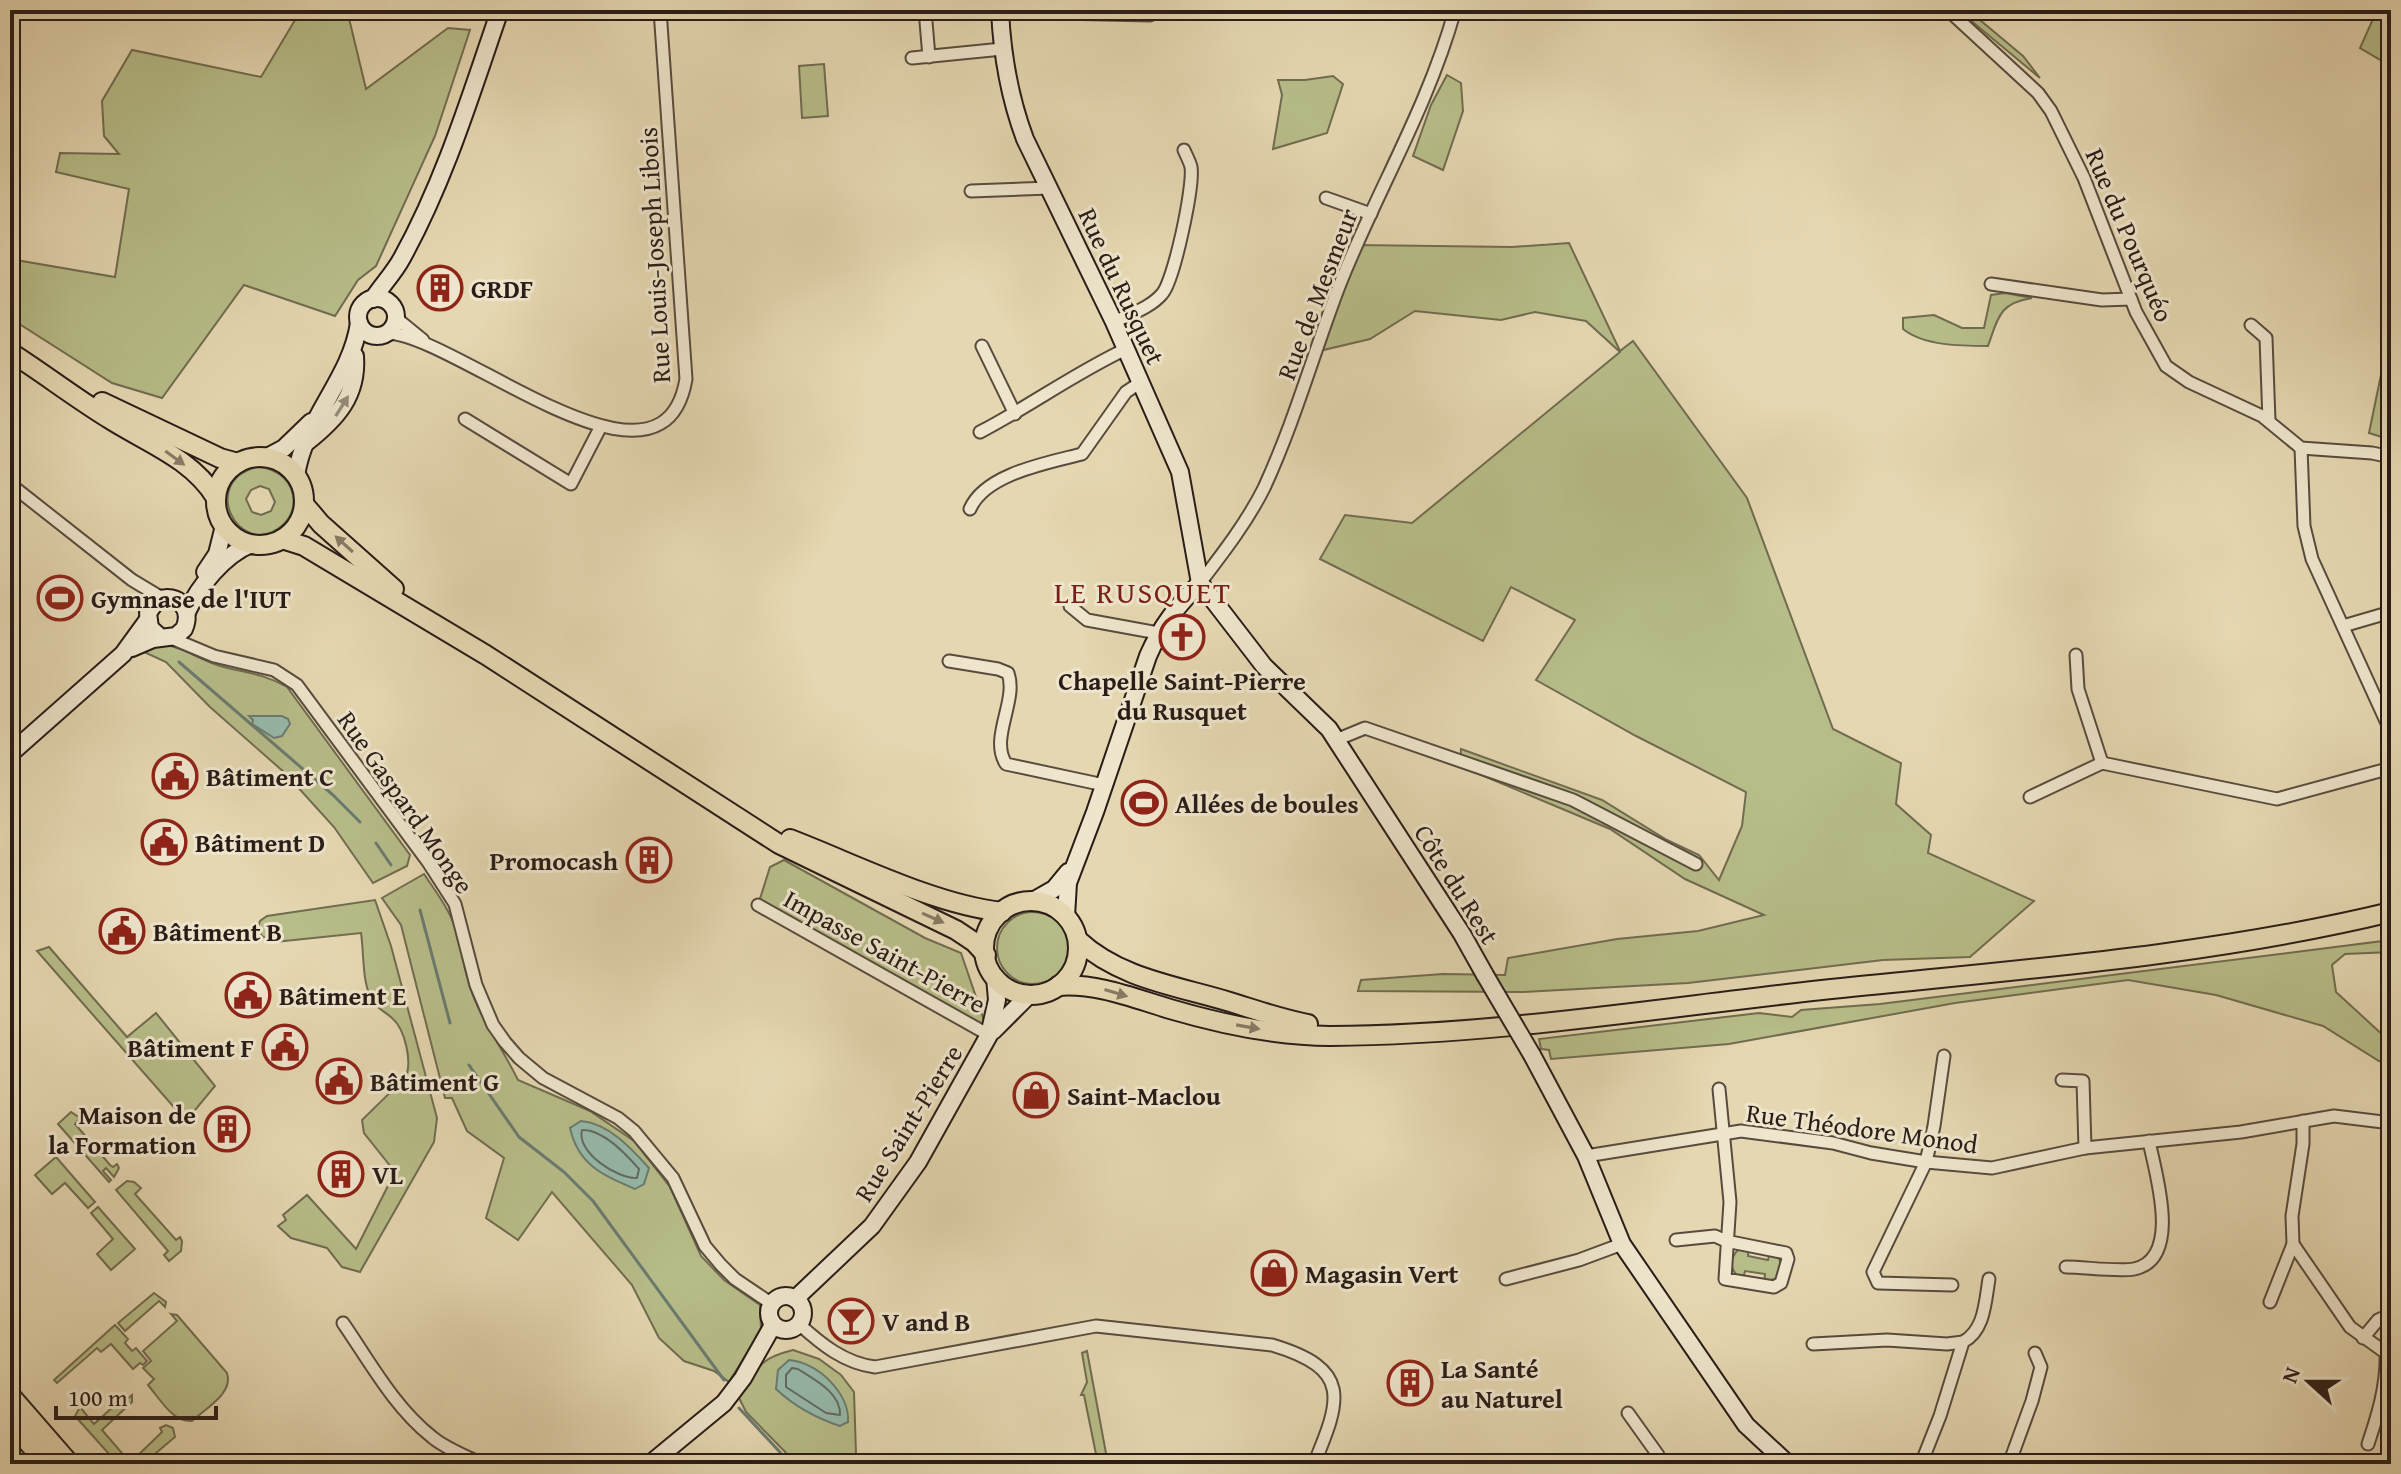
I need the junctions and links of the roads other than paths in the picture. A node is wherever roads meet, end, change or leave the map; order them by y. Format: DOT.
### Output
graph roads {
  1 [pos="500,10"];
  2 [pos="660,10"];
  3 [pos="925,10"];
  4 [pos="1000,10"];
  5 [pos="1060,10"];
  6 [pos="1455,10"];
  7 [pos="1948,10"];
  8 [pos="1120,12"];
  9 [pos="1150,15"];
  10 [pos="1002,49"];
  11 [pos="929,57"];
  12 [pos="912,58"];
  13 [pos="1184,150"];
  14 [pos="1049,188"];
  15 [pos="971,191"];
  16 [pos="1326,198"];
  17 [pos="1371,214"];
  18 [pos="400,262"];
  19 [pos="1991,284"];
  20 [pos="373,299"];
  21 [pos="2131,299"];
  22 [pos="393,310"];
  23 [pos="1114,322"];
  24 [pos="359,323"];
  25 [pos="2251,325"];
  26 [pos="380,334"];
  27 [pos="426,343"];
  28 [pos="982,346"];
  29 [pos="1126,349"];
  30 [pos="10,352"];
  31 [pos="351,361"];
  32 [pos="1141,382"];
  33 [pos="62,386"];
  34 [pos="1015,414"];
  35 [pos="318,416"];
  36 [pos="465,419"];
  37 [pos="2269,421"];
  38 [pos="601,426"];
  39 [pos="980,432"];
  40 [pos="306,443"];
  41 [pos="2301,448"];
  42 [pos="267,457"];
  43 [pos="2391,457"];
  44 [pos="238,463"];
  45 [pos="296,476"];
  46 [pos="10,484"];
  47 [pos="216,498"];
  48 [pos="304,504"];
  49 [pos="970,509"];
  50 [pos="224,526"];
  51 [pos="282,539"];
  52 [pos="251,544"];
  53 [pos="132,580"];
  54 [pos="1200,583"];
  55 [pos="167,598"];
  56 [pos="1070,606"];
  57 [pos="2391,612"];
  58 [pos="422,616"];
  59 [pos="148,617"];
  60 [pos="187,618"];
  61 [pos="2343,626"];
  62 [pos="1158,633"];
  63 [pos="165,637"];
  64 [pos="204,651"];
  65 [pos="123,654"];
  66 [pos="2076,655"];
  67 [pos="949,661"];
  68 [pos="2391,732"];
  69 [pos="1336,740"];
  70 [pos="10,754"];
  71 [pos="2102,763"];
  72 [pos="2391,768"];
  73 [pos="1104,785"];
  74 [pos="2030,797"];
  75 [pos="750,823"];
  76 [pos="1696,864"];
  77 [pos="1074,865"];
  78 [pos="1033,901"];
  79 [pos="758,905"];
  80 [pos="1002,912"];
  81 [pos="2391,912"];
  82 [pos="1066,916"];
  83 [pos="1078,940"];
  84 [pos="986,955"];
  85 [pos="995,977"];
  86 [pos="1058,986"];
  87 [pos="1030,994"];
  88 [pos="989,1035"];
  89 [pos="1366,1035"];
  90 [pos="1944,1056"];
  91 [pos="2062,1080"];
  92 [pos="1719,1089"];
  93 [pos="2303,1121"];
  94 [pos="2391,1123"];
  95 [pos="1724,1133"];
  96 [pos="2149,1141"];
  97 [pos="2085,1148"];
  98 [pos="1586,1156"];
  99 [pos="1926,1162"];
  100 [pos="1676,1240"];
  101 [pos="1726,1241"];
  102 [pos="1622,1244"];
  103 [pos="2293,1244"];
  104 [pos="2066,1267"];
  105 [pos="1506,1279"];
  106 [pos="1989,1279"];
  107 [pos="1952,1285"];
  108 [pos="795,1299"];
  109 [pos="2270,1302"];
  110 [pos="772,1304"];
  111 [pos="2391,1314"];
  112 [pos="343,1323"];
  113 [pos="799,1324"];
  114 [pos="773,1325"];
  115 [pos="2363,1338"];
  116 [pos="1963,1342"];
  117 [pos="1813,1344"];
  118 [pos="2035,1353"];
  119 [pos="10,1395"];
  120 [pos="1628,1413"];
  121 [pos="10,1422"];
  122 [pos="2368,1444"];
  123 [pos="47,1464"];
  124 [pos="70,1464"];
  125 [pos="482,1464"];
  126 [pos="650,1464"];
  127 [pos="1314,1464"];
  128 [pos="1660,1464"];
  129 [pos="1788,1464"];
  130 [pos="1921,1464"];
  131 [pos="2009,1464"];
  1 -- 18 [label="street"];
  2 -- 38 [label="street, Rue Louis-Joseph Libois"];
  3 -- 11 [label="street"];
  4 -- 10 [label="street, Rue du Rusquet"];
  5 -- 8 [label="street"];
  6 -- 17 [label="street, Rue de Mesmeur"];
  7 -- 21 [label="street, Rue du Pourquéo"];
  8 -- 9 [label="street"];
  10 -- 11 [label="street"];
  10 -- 14 [label="street, Rue du Rusquet"];
  11 -- 12 [label="street"];
  13 -- 23 [label="street"];
  14 -- 15 [label="street"];
  14 -- 23 [label="street, Rue du Rusquet"];
  16 -- 17 [label="street"];
  17 -- 54 [label="street, Rue de Mesmeur"];
  18 -- 20 [label="street"];
  18 -- 22 [label="street"];
  19 -- 21 [label="street"];
  20 -- 22 [label="street"];
  20 -- 24 [label="street"];
  21 -- 37 [label="street, Rue du Pourquéo"];
  22 -- 26 [label="street"];
  22 -- 27 [label="street, Rue Louis-Joseph Libois"];
  23 -- 29 [label="street, Rue du Rusquet"];
  24 -- 26 [label="street"];
  24 -- 31 [label="street"];
  25 -- 37 [label="street"];
  26 -- 27 [label="street, Rue Louis-Joseph Libois"];
  26 -- 31 [label="street"];
  27 -- 38 [label="street, Rue Louis-Joseph Libois"];
  28 -- 34 [label="street"];
  29 -- 32 [label="street, Rue du Rusquet"];
  29 -- 34 [label="street"];
  30 -- 33 [label="main road"];
  31 -- 35 [label="street"];
  40 -- 31 [label="street, one-way"];
  32 -- 49 [label="street"];
  32 -- 54 [label="street, Rue du Rusquet"];
  33 -- 44 [label="main road"];
  33 -- 47 [label="main road, one-way"];
  34 -- 39 [label="street"];
  35 -- 40 [label="street"];
  35 -- 42 [label="street"];
  36 -- 38 [label="street"];
  37 -- 41 [label="street, Rue du Pourquéo"];
  40 -- 45 [label="street"];
  41 -- 43 [label="street"];
  41 -- 61 [label="street"];
  42 -- 44 [label="main road"];
  42 -- 45 [label="main road"];
  44 -- 47 [label="main road"];
  45 -- 48 [label="main road"];
  46 -- 53 [label="street"];
  47 -- 50 [label="main road"];
  48 -- 51 [label="main road"];
  58 -- 48 [label="main road, one-way"];
  50 -- 52 [label="main road"];
  50 -- 55 [label="street"];
  51 -- 52 [label="main road"];
  51 -- 58 [label="main road"];
  52 -- 60 [label="street"];
  53 -- 55 [label="street"];
  53 -- 59 [label="street"];
  54 -- 62 [label="street"];
  54 -- 69 [label="street, Côte du Rest"];
  55 -- 59 [label="street"];
  55 -- 60 [label="street"];
  56 -- 62 [label="street"];
  57 -- 61 [label="street"];
  58 -- 75 [label="main road"];
  59 -- 63 [label="street"];
  59 -- 65 [label="street"];
  60 -- 63 [label="street"];
  60 -- 64 [label="street"];
  61 -- 68 [label="street"];
  62 -- 73 [label="street"];
  63 -- 64 [label="street, Rue Gaspard Monge"];
  63 -- 65 [label="street"];
  64 -- 110 [label="street, Rue Gaspard Monge"];
  65 -- 70 [label="street"];
  66 -- 71 [label="street"];
  67 -- 73 [label="street"];
  69 -- 76 [label="street"];
  69 -- 98 [label="street, Côte du Rest, bridge"];
  71 -- 72 [label="street"];
  71 -- 74 [label="street"];
  73 -- 77 [label="street"];
  75 -- 80 [label="main road"];
  75 -- 84 [label="main road, one-way"];
  77 -- 78 [label="street"];
  77 -- 82 [label="street"];
  78 -- 80 [label="main road"];
  78 -- 82 [label="main road"];
  79 -- 88 [label="street, Impasse Saint-Pierre"];
  80 -- 84 [label="main road"];
  81 -- 89 [label="main road"];
  82 -- 83 [label="main road"];
  83 -- 86 [label="main road"];
  83 -- 89 [label="main road"];
  84 -- 85 [label="main road"];
  85 -- 87 [label="main road"];
  85 -- 88 [label="street, Rue Saint-Pierre"];
  86 -- 87 [label="main road"];
  86 -- 89 [label="main road, one-way"];
  87 -- 88 [label="street, Rue Saint-Pierre"];
  88 -- 108 [label="street, Rue Saint-Pierre"];
  90 -- 99 [label="street"];
  91 -- 97 [label="street"];
  92 -- 95 [label="street"];
  93 -- 94 [label="street, Rue Théodore Monod"];
  93 -- 96 [label="street, Rue Théodore Monod"];
  93 -- 103 [label="street"];
  95 -- 98 [label="street, Rue Théodore Monod"];
  95 -- 99 [label="street, Rue Théodore Monod"];
  95 -- 101 [label="street"];
  96 -- 97 [label="street, Rue Théodore Monod"];
  96 -- 104 [label="street"];
  97 -- 99 [label="street, Rue Théodore Monod"];
  98 -- 102 [label="street, Côte du Rest"];
  99 -- 107 [label="street"];
  100 -- 101 [label="street"];
  101 -- 101 [label="street"];
  102 -- 105 [label="street"];
  102 -- 129 [label="street, Côte du Rest"];
  103 -- 109 [label="street"];
  103 -- 115 [label="street"];
  106 -- 116 [label="street"];
  108 -- 110 [label="street"];
  108 -- 113 [label="street"];
  110 -- 114 [label="street"];
  111 -- 115 [label="street"];
  112 -- 125 [label="street"];
  113 -- 114 [label="street"];
  113 -- 127 [label="street"];
  114 -- 126 [label="street"];
  115 -- 122 [label="street"];
  116 -- 117 [label="street"];
  116 -- 130 [label="street"];
  118 -- 131 [label="street"];
  119 -- 124 [label="main road"];
  120 -- 128 [label="street"];
  121 -- 123 [label="main road"];
}
